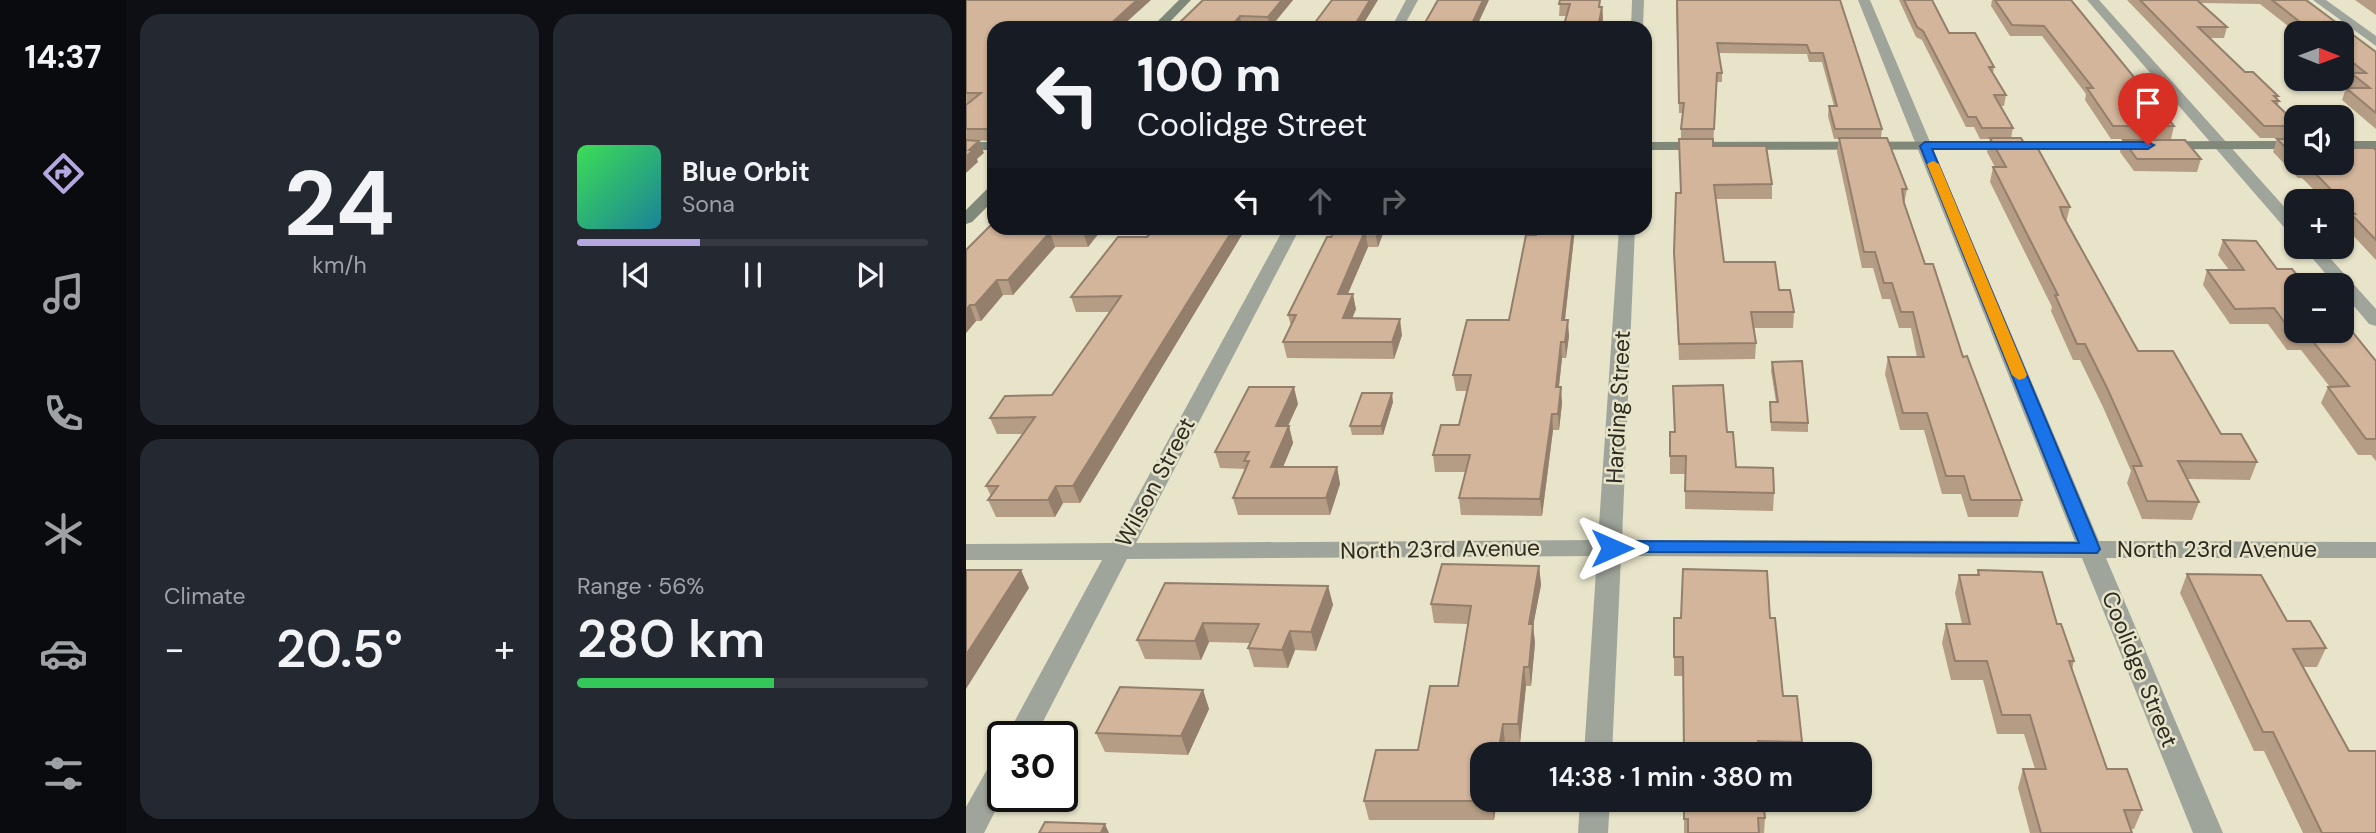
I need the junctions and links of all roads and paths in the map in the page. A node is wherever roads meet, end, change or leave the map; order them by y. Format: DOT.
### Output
graph roads {
  1 [pos="1185,0"];
  2 [pos="1412,0"];
  3 [pos="1638,0"];
  4 [pos="1864,0"];
  5 [pos="2093,0"];
  6 [pos="2319,0"];
  7 [pos="1164,21"];
  8 [pos="1401,21"];
  9 [pos="1637,21"];
  10 [pos="2376,42"];
  11 [pos="2220,145"];
  12 [pos="2284,145"];
  13 [pos="2354,145"];
  14 [pos="2376,145"];
  15 [pos="966,146"];
  16 [pos="987,146"];
  17 [pos="1652,146"];
  18 [pos="1925,146"];
  19 [pos="987,198"];
  20 [pos="2284,217"];
  21 [pos="966,219"];
  22 [pos="1288,235"];
  23 [pos="1627,235"];
  24 [pos="2322,259"];
  25 [pos="2376,320"];
  26 [pos="1612,548"];
  27 [pos="2091,549"];
  28 [pos="2376,550"];
  29 [pos="966,551"];
  30 [pos="1118,552"];
  31 [pos="1028,721"];
  32 [pos="1599,742"];
  33 [pos="987,798"];
  34 [pos="1594,812"];
  35 [pos="968,833"];
  36 [pos="1593,833"];
  37 [pos="2208,833"];
  1 -- 7 [label="street"];
  2 -- 8 [label="street"];
  3 -- 9 [label="street"];
  4 -- 18 [label="street, Coolidge Street"];
  5 -- 11 [label="street"];
  6 -- 10 [label="street"];
  11 -- 12 [label="street"];
  11 -- 18 [label="street"];
  11 -- 20 [label="street"];
  13 -- 14 [label="street"];
  15 -- 16 [label="street"];
  17 -- 18 [label="street"];
  18 -- 27 [label="street, Coolidge Street"];
  19 -- 21 [label="street"];
  22 -- 30 [label="street, Wilson Street"];
  23 -- 26 [label="street, Harding Street"];
  24 -- 25 [label="street"];
  26 -- 27 [label="street, North 23rd Avenue"];
  26 -- 30 [label="street, North 23rd Avenue"];
  26 -- 32 [label="street, Harding Street"];
  27 -- 28 [label="street, North 23rd Avenue"];
  27 -- 37 [label="street, Coolidge Street"];
  29 -- 30 [label="street, North 23rd Avenue"];
  30 -- 31 [label="street, Wilson Street"];
  33 -- 35 [label="street"];
  34 -- 36 [label="street"];
}
